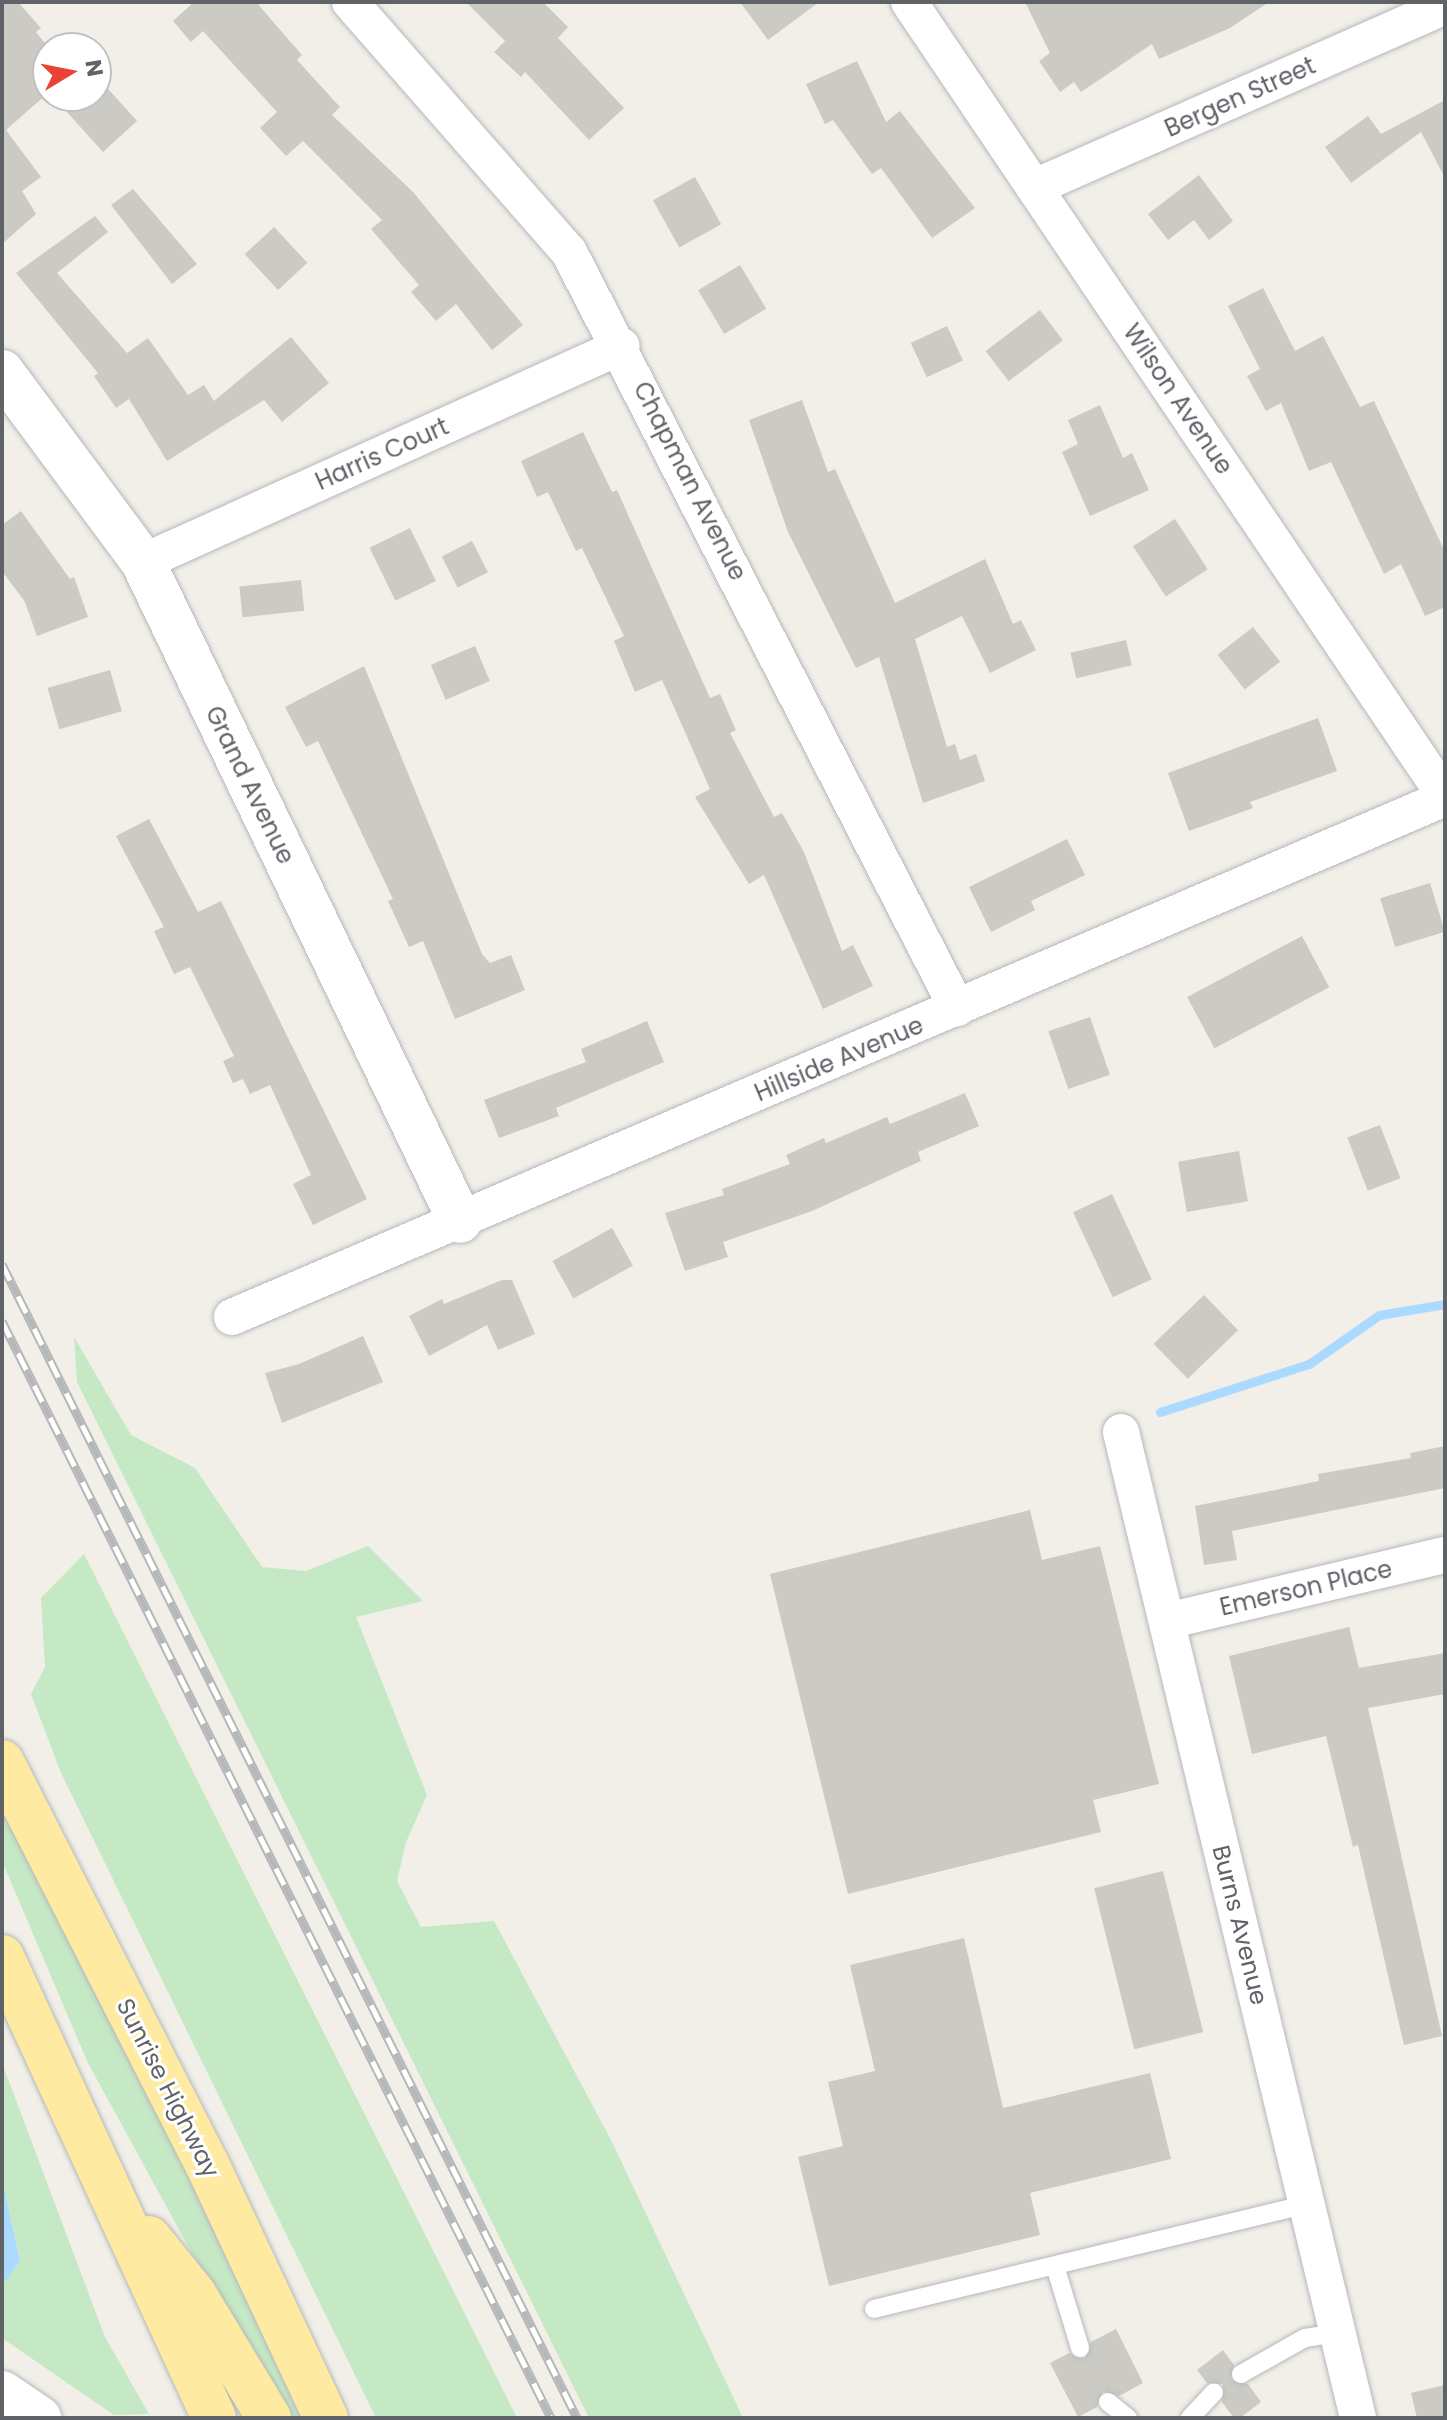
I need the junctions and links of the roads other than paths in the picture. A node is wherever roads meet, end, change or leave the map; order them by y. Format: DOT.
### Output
graph roads {
  1 [pos="350,2"];
  2 [pos="909,2"];
  3 [pos="1445,6"];
  4 [pos="1035,187"];
  5 [pos="622,346"];
  6 [pos="2,372"];
  7 [pos="143,562"];
  8 [pos="1445,797"];
  9 [pos="957,1008"];
  10 [pos="460,1221"];
  11 [pos="232,1317"];
  12 [pos="1121,1432"];
  13 [pos="1445,1555"];
  14 [pos="1167,1621"];
  15 [pos="2,1762"];
  16 [pos="2,1957"];
  17 [pos="110,2190"];
  18 [pos="1307,2204"];
  19 [pos="1055,2266"];
  20 [pos="874,2309"];
  21 [pos="1338,2333"];
  22 [pos="1080,2348"];
  23 [pos="1241,2374"];
  24 [pos="1214,2392"];
  25 [pos="2,2393"];
  26 [pos="1108,2402"];
  27 [pos="39,2418"];
  28 [pos="214,2418"];
  29 [pos="269,2418"];
  30 [pos="326,2418"];
  31 [pos="1128,2418"];
  32 [pos="1190,2418"];
  33 [pos="1358,2418"];
  1 -- 5 [label="street, Chapman Avenue"];
  2 -- 4 [label="street, Wilson Avenue"];
  3 -- 4 [label="street, Bergen Street"];
  4 -- 8 [label="street, Wilson Avenue"];
  5 -- 7 [label="street, Harris Court"];
  5 -- 9 [label="street, Chapman Avenue"];
  6 -- 7 [label="street, Grand Avenue"];
  7 -- 10 [label="street, Grand Avenue"];
  8 -- 9 [label="street, Hillside Avenue"];
  9 -- 10 [label="street, Hillside Avenue"];
  10 -- 11 [label="street, Hillside Avenue"];
  12 -- 14 [label="street, Burns Avenue"];
  13 -- 14 [label="street, Emerson Place"];
  14 -- 18 [label="street, Burns Avenue"];
  15 -- 30 [label="highway, Sunrise Highway"];
  16 -- 17 [label="highway"];
  17 -- 28 [label="highway"];
  17 -- 29 [label="highway"];
  18 -- 19 [label="lane"];
  18 -- 21 [label="street, Burns Avenue"];
  19 -- 20 [label="lane"];
  19 -- 22 [label="lane"];
  21 -- 23 [label="lane"];
  21 -- 33 [label="street, Burns Avenue"];
  24 -- 32 [label="lane"];
  25 -- 27 [label="street"];
  26 -- 31 [label="lane"];
}
